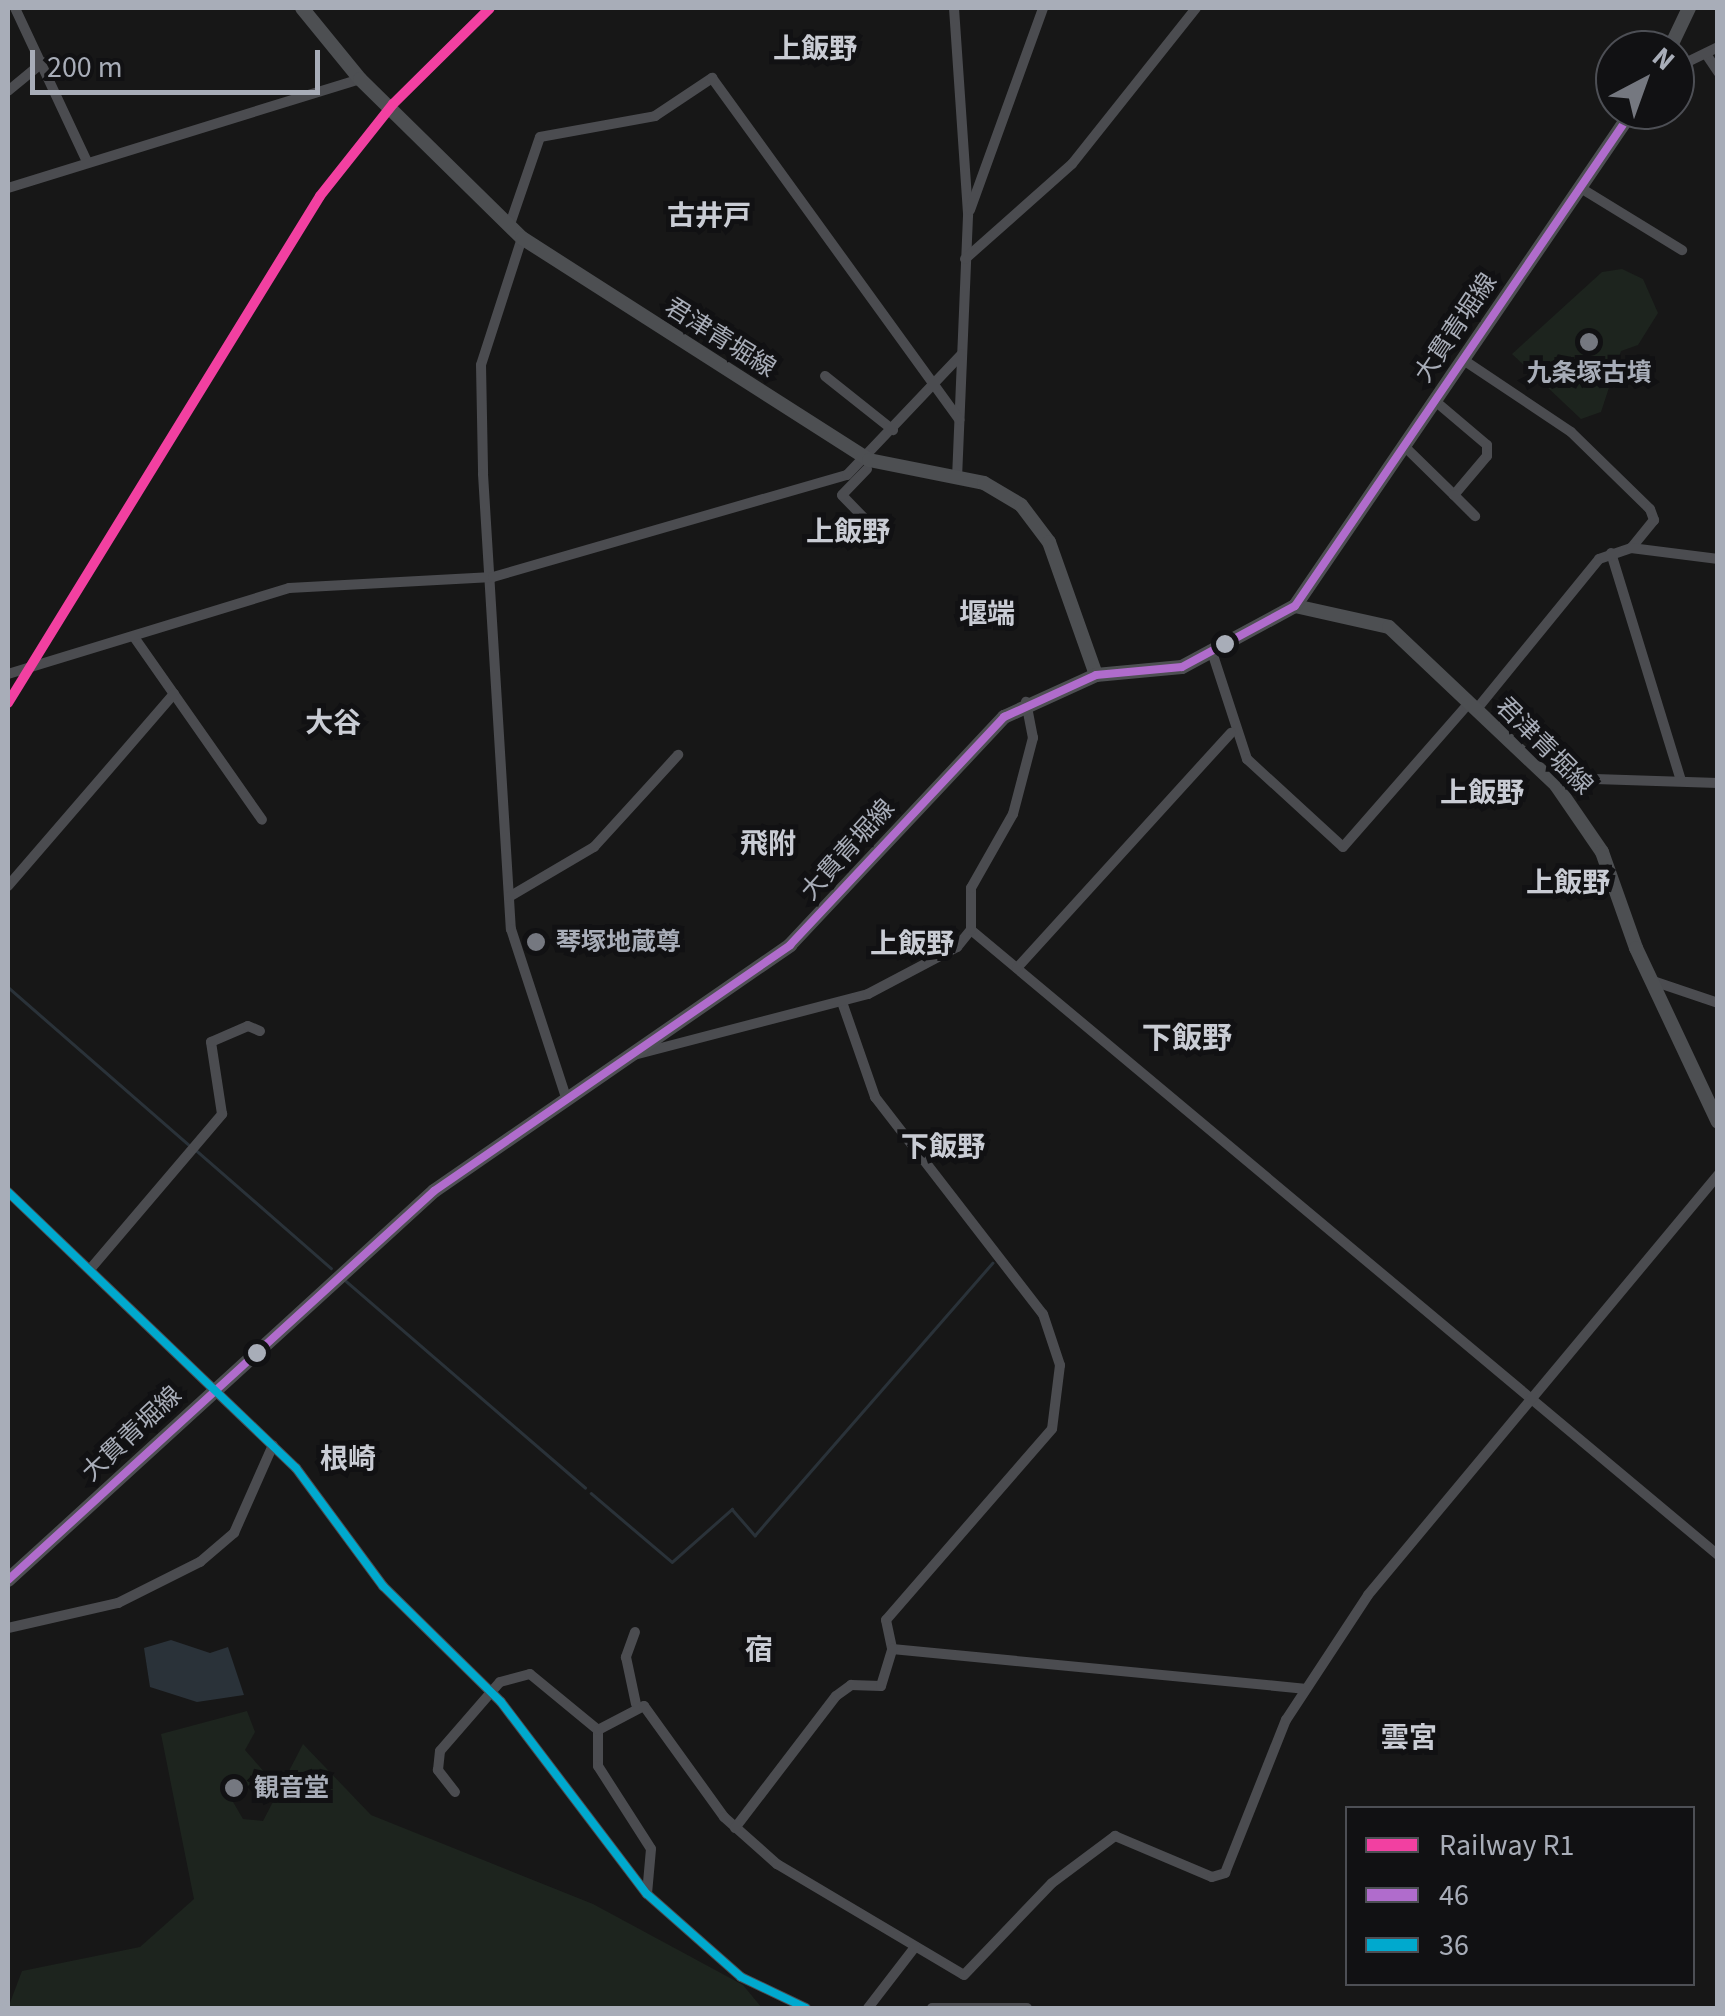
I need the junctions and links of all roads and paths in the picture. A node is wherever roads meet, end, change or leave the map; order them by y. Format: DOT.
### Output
graph roads {
  1 [pos="15,8"];
  2 [pos="302,8"];
  3 [pos="954,8"];
  4 [pos="1043,8"];
  5 [pos="1196,8"];
  6 [pos="1718,47"];
  7 [pos="1706,54"];
  8 [pos="1695,59"];
  9 [pos="43,62"];
  10 [pos="1718,72"];
  11 [pos="360,79"];
  12 [pos="9,86"];
  13 [pos="1619,130"];
  14 [pos="86,162"];
  15 [pos="8,188"];
  16 [pos="1579,188"];
  17 [pos="968,216"];
  18 [pos="510,228"];
  19 [pos="522,238"];
  20 [pos="1682,250"];
  21 [pos="965,259"];
  22 [pos="961,355"];
  23 [pos="1462,359"];
  24 [pos="825,376"];
  25 [pos="927,382"];
  26 [pos="1434,400"];
  27 [pos="960,420"];
  28 [pos="893,430"];
  29 [pos="1403,445"];
  30 [pos="872,461"];
  31 [pos="957,479"];
  32 [pos="1454,495"];
  33 [pos="1475,516"];
  34 [pos="863,517"];
  35 [pos="1632,548"];
  36 [pos="1610,553"];
  37 [pos="1718,558"];
  38 [pos="492,577"];
  39 [pos="1295,606"];
  40 [pos="134,636"];
  41 [pos="1212,652"];
  42 [pos="8,674"];
  43 [pos="1096,676"];
  44 [pos="174,694"];
  45 [pos="1026,702"];
  46 [pos="1472,706"];
  47 [pos="1231,733"];
  48 [pos="678,755"];
  49 [pos="1681,780"];
  50 [pos="1718,784"];
  51 [pos="1556,786"];
  52 [pos="262,820"];
  53 [pos="8,886"];
  54 [pos="509,897"];
  55 [pos="971,930"];
  56 [pos="1017,968"];
  57 [pos="1650,980"];
  58 [pos="842,1002"];
  59 [pos="1718,1004"];
  60 [pos="260,1032"];
  61 [pos="634,1055"];
  62 [pos="567,1100"];
  63 [pos="1718,1122"];
  64 [pos="1718,1175"];
  65 [pos="8,1192"];
  66 [pos="92,1267"];
  67 [pos="217,1386"];
  68 [pos="1533,1398"];
  69 [pos="273,1445"];
  70 [pos="1718,1555"];
  71 [pos="8,1580"];
  72 [pos="8,1628"];
  73 [pos="634,1632"];
  74 [pos="892,1649"];
  75 [pos="1304,1689"];
  76 [pos="490,1690"];
  77 [pos="636,1704"];
  78 [pos="598,1730"];
  79 [pos="455,1792"];
  80 [pos="735,1828"];
  81 [pos="648,1894"];
  82 [pos="916,1947"];
  83 [pos="806,2008"];
  84 [pos="868,2008"];
  85 [pos="932,2008"];
  86 [pos="1026,2008"];
  1 -- 9 [label="street"];
  2 -- 11 [label="main road, 君津青堀線"];
  3 -- 17 [label="street"];
  4 -- 17 [label="street"];
  5 -- 21 [label="street"];
  6 -- 7 [label="street"];
  7 -- 8 [label="street"];
  7 -- 10 [label="street"];
  9 -- 12 [label="street"];
  9 -- 14 [label="street"];
  11 -- 14 [label="street"];
  11 -- 18 [label="main road, 君津青堀線"];
  13 -- 16 [label="main road, 大貫青堀線"];
  14 -- 15 [label="street"];
  16 -- 20 [label="street"];
  16 -- 23 [label="main road, 大貫青堀線"];
  17 -- 21 [label="street"];
  18 -- 19 [label="main road, 君津青堀線"];
  18 -- 25 [label="street"];
  19 -- 30 [label="main road, 君津青堀線"];
  19 -- 38 [label="street"];
  21 -- 22 [label="street"];
  22 -- 25 [label="street"];
  22 -- 27 [label="street"];
  23 -- 26 [label="main road, 大貫青堀線"];
  23 -- 35 [label="street"];
  24 -- 28 [label="street"];
  25 -- 27 [label="street"];
  25 -- 28 [label="street"];
  26 -- 29 [label="main road, 大貫青堀線"];
  26 -- 32 [label="street"];
  27 -- 31 [label="street"];
  28 -- 30 [label="street"];
  29 -- 32 [label="street"];
  29 -- 39 [label="main road, 大貫青堀線"];
  30 -- 31 [label="main road, 君津青堀線"];
  30 -- 34 [label="street"];
  30 -- 38 [label="street"];
  31 -- 43 [label="main road, 君津青堀線"];
  32 -- 33 [label="street"];
  35 -- 36 [label="street"];
  35 -- 37 [label="street"];
  36 -- 46 [label="street"];
  36 -- 49 [label="street"];
  38 -- 40 [label="street"];
  38 -- 54 [label="street"];
  39 -- 41 [label="main road, 大貫青堀線"];
  39 -- 46 [label="main road, 君津青堀線"];
  40 -- 42 [label="street"];
  40 -- 44 [label="street"];
  41 -- 43 [label="main road, 大貫青堀線"];
  41 -- 47 [label="street"];
  43 -- 45 [label="main road, 大貫青堀線"];
  44 -- 52 [label="street"];
  44 -- 53 [label="street"];
  45 -- 55 [label="street"];
  45 -- 61 [label="main road, 大貫青堀線"];
  46 -- 47 [label="street"];
  46 -- 51 [label="main road, 君津青堀線"];
  47 -- 56 [label="street"];
  48 -- 54 [label="street"];
  49 -- 50 [label="street"];
  49 -- 51 [label="street"];
  51 -- 57 [label="main road, 君津青堀線"];
  54 -- 62 [label="street"];
  55 -- 56 [label="street"];
  55 -- 58 [label="street"];
  56 -- 68 [label="street"];
  57 -- 59 [label="street"];
  57 -- 63 [label="main road, 君津青堀線"];
  58 -- 61 [label="street"];
  58 -- 74 [label="street"];
  60 -- 66 [label="street"];
  61 -- 62 [label="main road, 大貫青堀線"];
  62 -- 67 [label="main road, 大貫青堀線"];
  64 -- 68 [label="street"];
  65 -- 66 [label="street"];
  66 -- 67 [label="street"];
  67 -- 69 [label="street"];
  67 -- 71 [label="main road, 大貫青堀線"];
  68 -- 70 [label="street"];
  68 -- 75 [label="street"];
  69 -- 72 [label="street"];
  69 -- 76 [label="street"];
  73 -- 77 [label="street"];
  74 -- 75 [label="street"];
  74 -- 80 [label="street"];
  75 -- 82 [label="street"];
  76 -- 78 [label="street"];
  76 -- 79 [label="street"];
  76 -- 81 [label="street"];
  77 -- 78 [label="street"];
  77 -- 80 [label="street"];
  78 -- 81 [label="street"];
  80 -- 82 [label="street"];
  81 -- 83 [label="street"];
  82 -- 84 [label="street"];
  85 -- 86 [label="street"];
}
